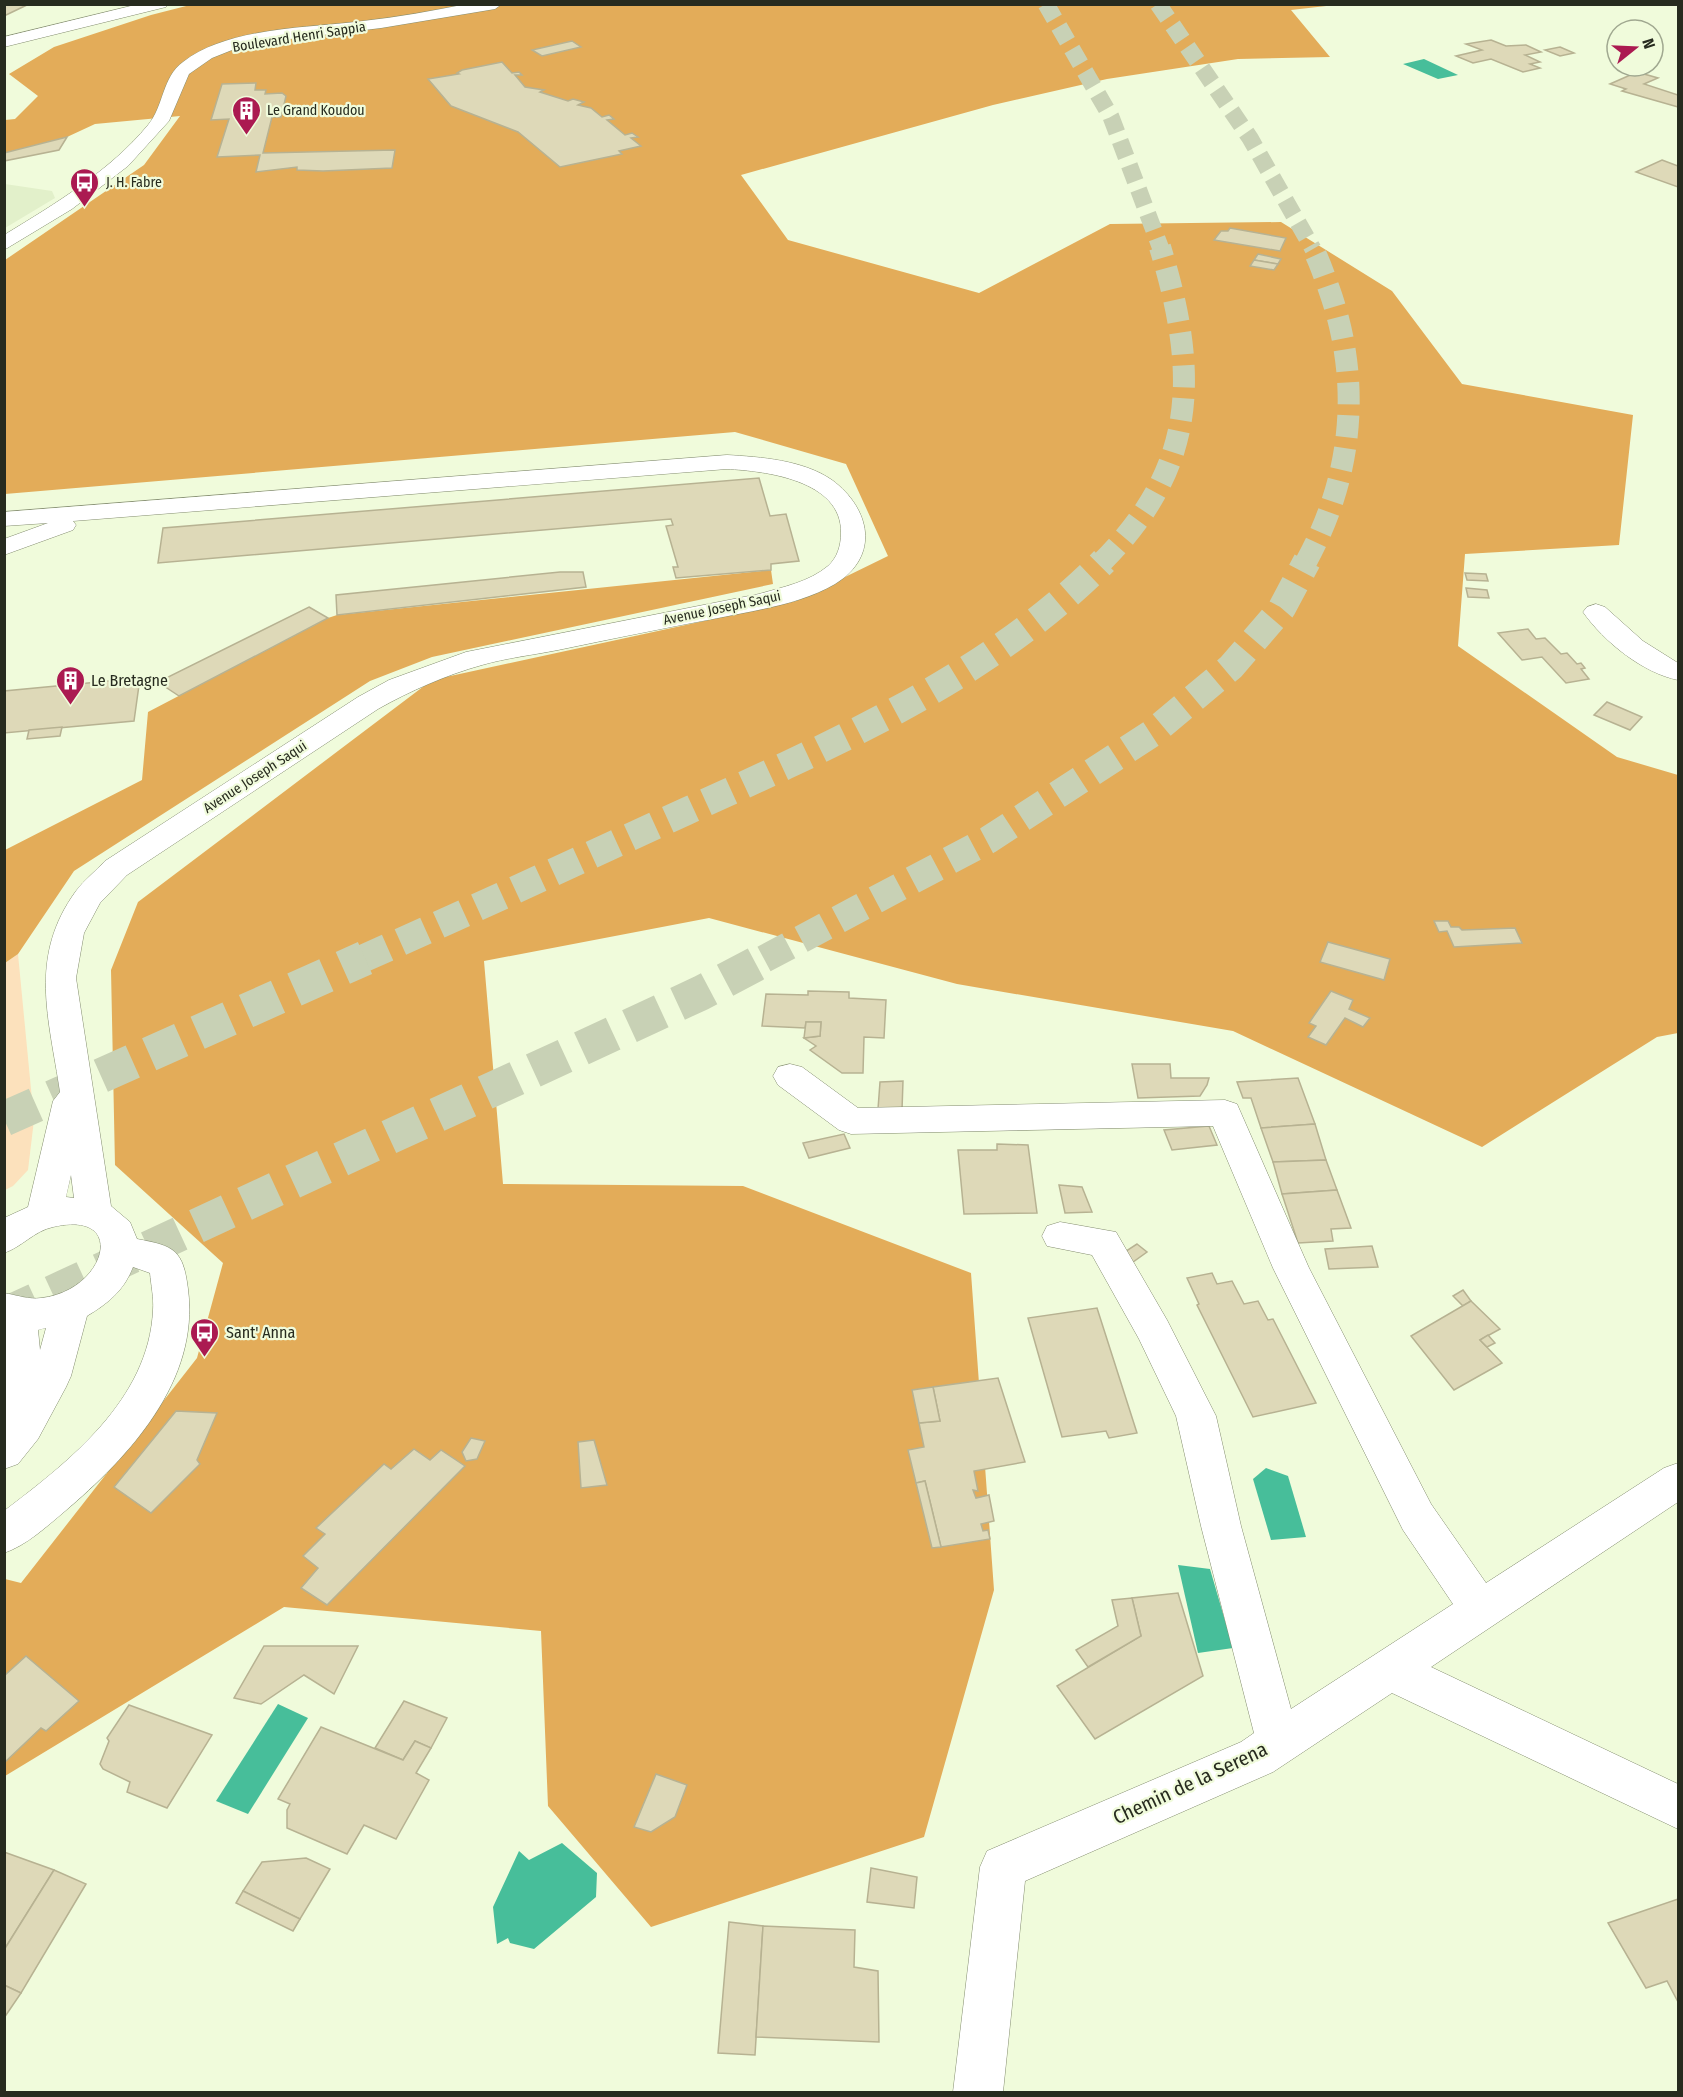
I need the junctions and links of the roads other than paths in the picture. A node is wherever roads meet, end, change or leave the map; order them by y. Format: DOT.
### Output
graph roads {
  1 [pos="160,4"];
  2 [pos="495,4"];
  3 [pos="46,15"];
  4 [pos="5,42"];
  5 [pos="4,244"];
  6 [pos="115,510"];
  7 [pos="4,519"];
  8 [pos="4,548"];
  9 [pos="1596,612"];
  10 [pos="1678,672"];
  11 [pos="790,1076"];
  12 [pos="74,1082"];
  13 [pos="94,1214"];
  14 [pos="44,1215"];
  15 [pos="1060,1236"];
  16 [pos="4,1239"];
  17 [pos="122,1251"];
  18 [pos="70,1308"];
  19 [pos="11,1310"];
  20 [pos="4,1444"];
  21 [pos="4,1452"];
  22 [pos="1678,1480"];
  23 [pos="4,1535"];
  24 [pos="1480,1609"];
  25 [pos="1389,1669"];
  26 [pos="1278,1742"];
  27 [pos="1678,1807"];
  28 [pos="978,2092"];
  1 -- 4 [label="street"];
  2 -- 5 [label="street, Boulevard Henri Sappia"];
  3 -- 4 [label="street"];
  6 -- 7 [label="street"];
  6 -- 8 [label="street"];
  6 -- 12 [label="street, Avenue Joseph Saqui"];
  9 -- 10 [label="street"];
  11 -- 24 [label="street"];
  12 -- 13 [label="street, Avenue Joseph Saqui"];
  12 -- 14 [label="street, Avenue Joseph Saqui"];
  13 -- 14 [label="street"];
  13 -- 17 [label="street"];
  14 -- 16 [label="street"];
  15 -- 26 [label="street"];
  17 -- 18 [label="street"];
  17 -- 23 [label="street"];
  18 -- 19 [label="street"];
  18 -- 21 [label="street"];
  19 -- 20 [label="street"];
  22 -- 24 [label="street, Chemin de la Serena"];
  24 -- 25 [label="street, Chemin de la Serena"];
  25 -- 26 [label="street, Chemin de la Serena"];
  25 -- 27 [label="street"];
  26 -- 28 [label="street, Chemin de la Serena"];
}
